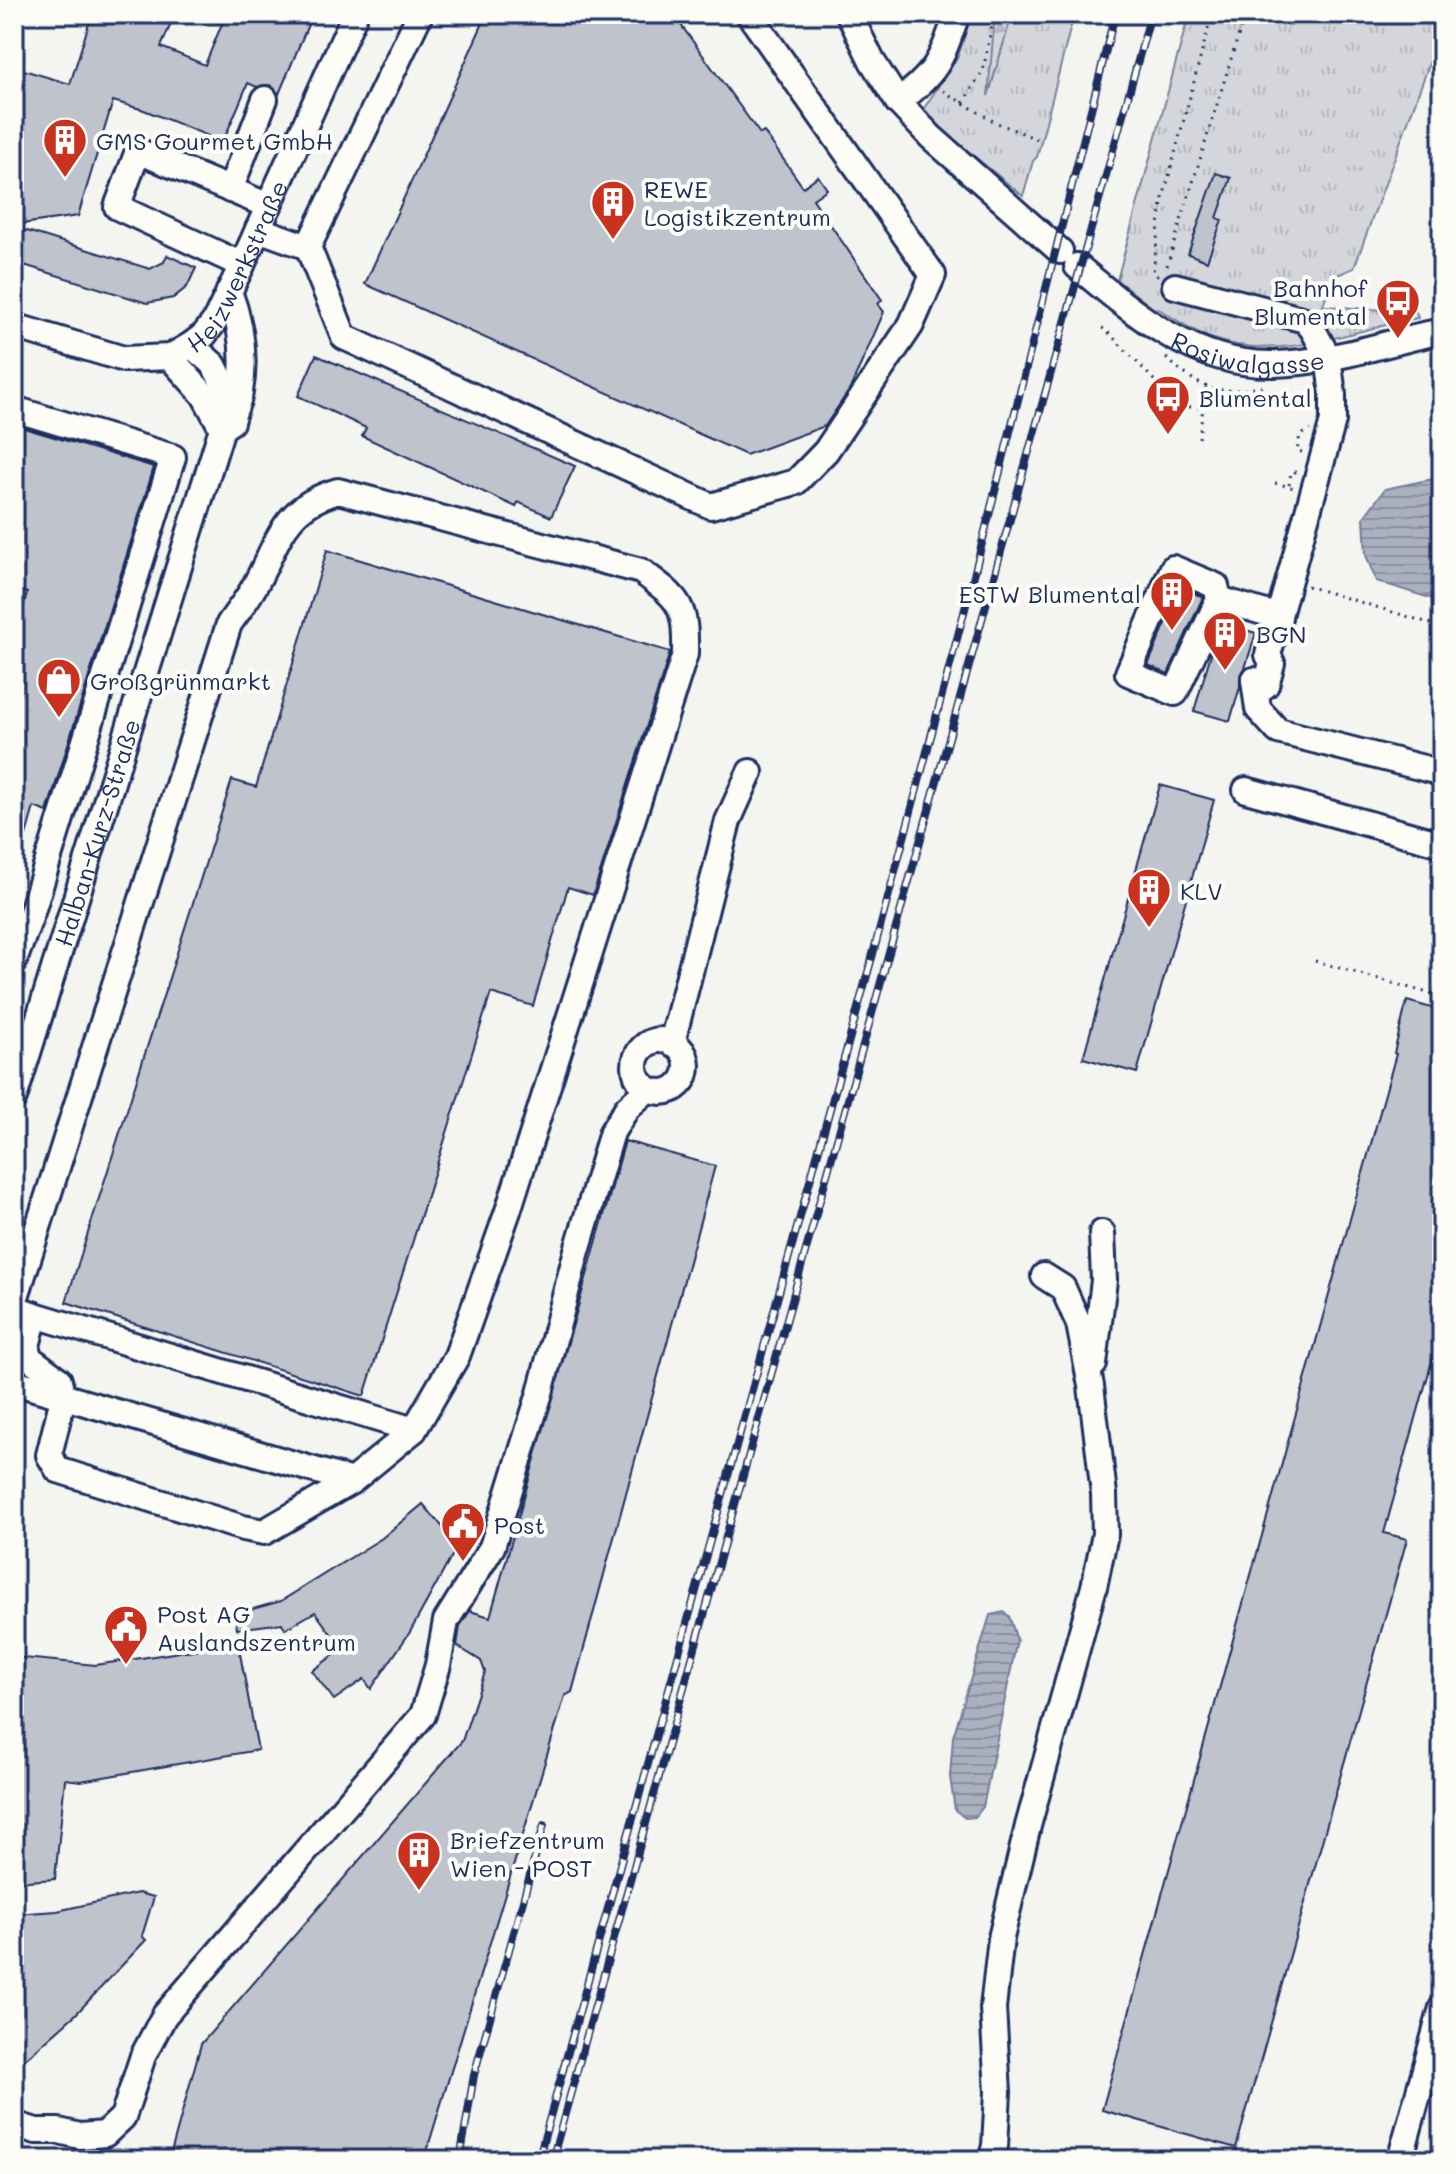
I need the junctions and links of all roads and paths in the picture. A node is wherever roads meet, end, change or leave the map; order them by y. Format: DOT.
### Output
graph roads {
  1 [pos="355,14"];
  2 [pos="420,14"];
  3 [pos="749,14"];
  4 [pos="849,14"];
  5 [pos="957,14"];
  6 [pos="994,14"];
  7 [pos="1212,14"];
  8 [pos="1245,14"];
  9 [pos="926,81"];
  10 [pos="265,99"];
  11 [pos="898,102"];
  12 [pos="963,103"];
  13 [pos="1037,139"];
  14 [pos="230,190"];
  15 [pos="269,206"];
  16 [pos="258,229"];
  17 [pos="308,247"];
  18 [pos="242,265"];
  19 [pos="1169,283"];
  20 [pos="229,291"];
  21 [pos="14,326"];
  22 [pos="1102,328"];
  23 [pos="1442,331"];
  24 [pos="180,351"];
  25 [pos="1328,357"];
  26 [pos="1206,388"];
  27 [pos="234,405"];
  28 [pos="1203,408"];
  29 [pos="14,409"];
  30 [pos="222,428"];
  31 [pos="1300,435"];
  32 [pos="1199,438"];
  33 [pos="1297,451"];
  34 [pos="1291,472"];
  35 [pos="1289,486"];
  36 [pos="1288,579"];
  37 [pos="1219,599"];
  38 [pos="1279,617"];
  39 [pos="1442,627"];
  40 [pos="750,772"];
  41 [pos="1442,776"];
  42 [pos="1246,790"];
  43 [pos="1442,844"];
  44 [pos="16,948"];
  45 [pos="1315,961"];
  46 [pos="1442,997"];
  47 [pos="672,1043"];
  48 [pos="648,1089"];
  49 [pos="14,1098"];
  50 [pos="1102,1233"];
  51 [pos="1044,1276"];
  52 [pos="35,1315"];
  53 [pos="14,1382"];
  54 [pos="1091,1386"];
  55 [pos="63,1398"];
  56 [pos="414,1430"];
  57 [pos="352,1481"];
  58 [pos="1442,2008"];
  59 [pos="14,2111"];
  60 [pos="14,2124"];
  61 [pos="59,2131"];
  62 [pos="991,2160"];
  63 [pos="1400,2160"];
  1 -- 15 [label="street, Heizwerkstraße"];
  2 -- 17 [label="street"];
  3 -- 17 [label="street"];
  4 -- 11 [label="street, Rosiwalgasse"];
  5 -- 9 [label="street"];
  6 -- 12 [label="path"];
  7 -- 19 [label="path"];
  8 -- 19 [label="path"];
  9 -- 11 [label="street"];
  9 -- 12 [label="path"];
  10 -- 14 [label="street"];
  11 -- 25 [label="street, Rosiwalgasse"];
  12 -- 13 [label="path"];
  14 -- 15 [label="street"];
  14 -- 18 [label="street"];
  15 -- 16 [label="street, Heizwerkstraße"];
  16 -- 17 [label="street"];
  16 -- 18 [label="street, Heizwerkstraße"];
  18 -- 20 [label="street, Heizwerkstraße"];
  19 -- 25 [label="street"];
  20 -- 24 [label="street, Heizwerkstraße"];
  20 -- 27 [label="street, Halban-Kurz-Straße"];
  21 -- 24 [label="street, Heizwerkstraße"];
  22 -- 28 [label="path"];
  23 -- 25 [label="street, Rosiwalgasse"];
  24 -- 27 [label="street"];
  24 -- 30 [label="street"];
  25 -- 36 [label="street"];
  26 -- 28 [label="path"];
  27 -- 30 [label="street, Halban-Kurz-Straße"];
  28 -- 32 [label="path"];
  29 -- 44 [label="street"];
  30 -- 49 [label="street, Halban-Kurz-Straße"];
  31 -- 33 [label="path"];
  34 -- 35 [label="path"];
  36 -- 38 [label="street"];
  36 -- 39 [label="path"];
  37 -- 37 [label="street"];
  37 -- 38 [label="street"];
  38 -- 41 [label="street"];
  40 -- 47 [label="street"];
  42 -- 43 [label="street"];
  45 -- 46 [label="path"];
  47 -- 48 [label="street"];
  47 -- 48 [label="street"];
  48 -- 61 [label="street"];
  50 -- 54 [label="street"];
  51 -- 54 [label="street"];
  52 -- 55 [label="street"];
  52 -- 56 [label="street"];
  52 -- 56 [label="street"];
  53 -- 55 [label="street"];
  54 -- 62 [label="street"];
  55 -- 57 [label="street"];
  55 -- 57 [label="street"];
  56 -- 57 [label="street"];
  58 -- 63 [label="street"];
  59 -- 61 [label="street"];
  60 -- 61 [label="street"];
}
